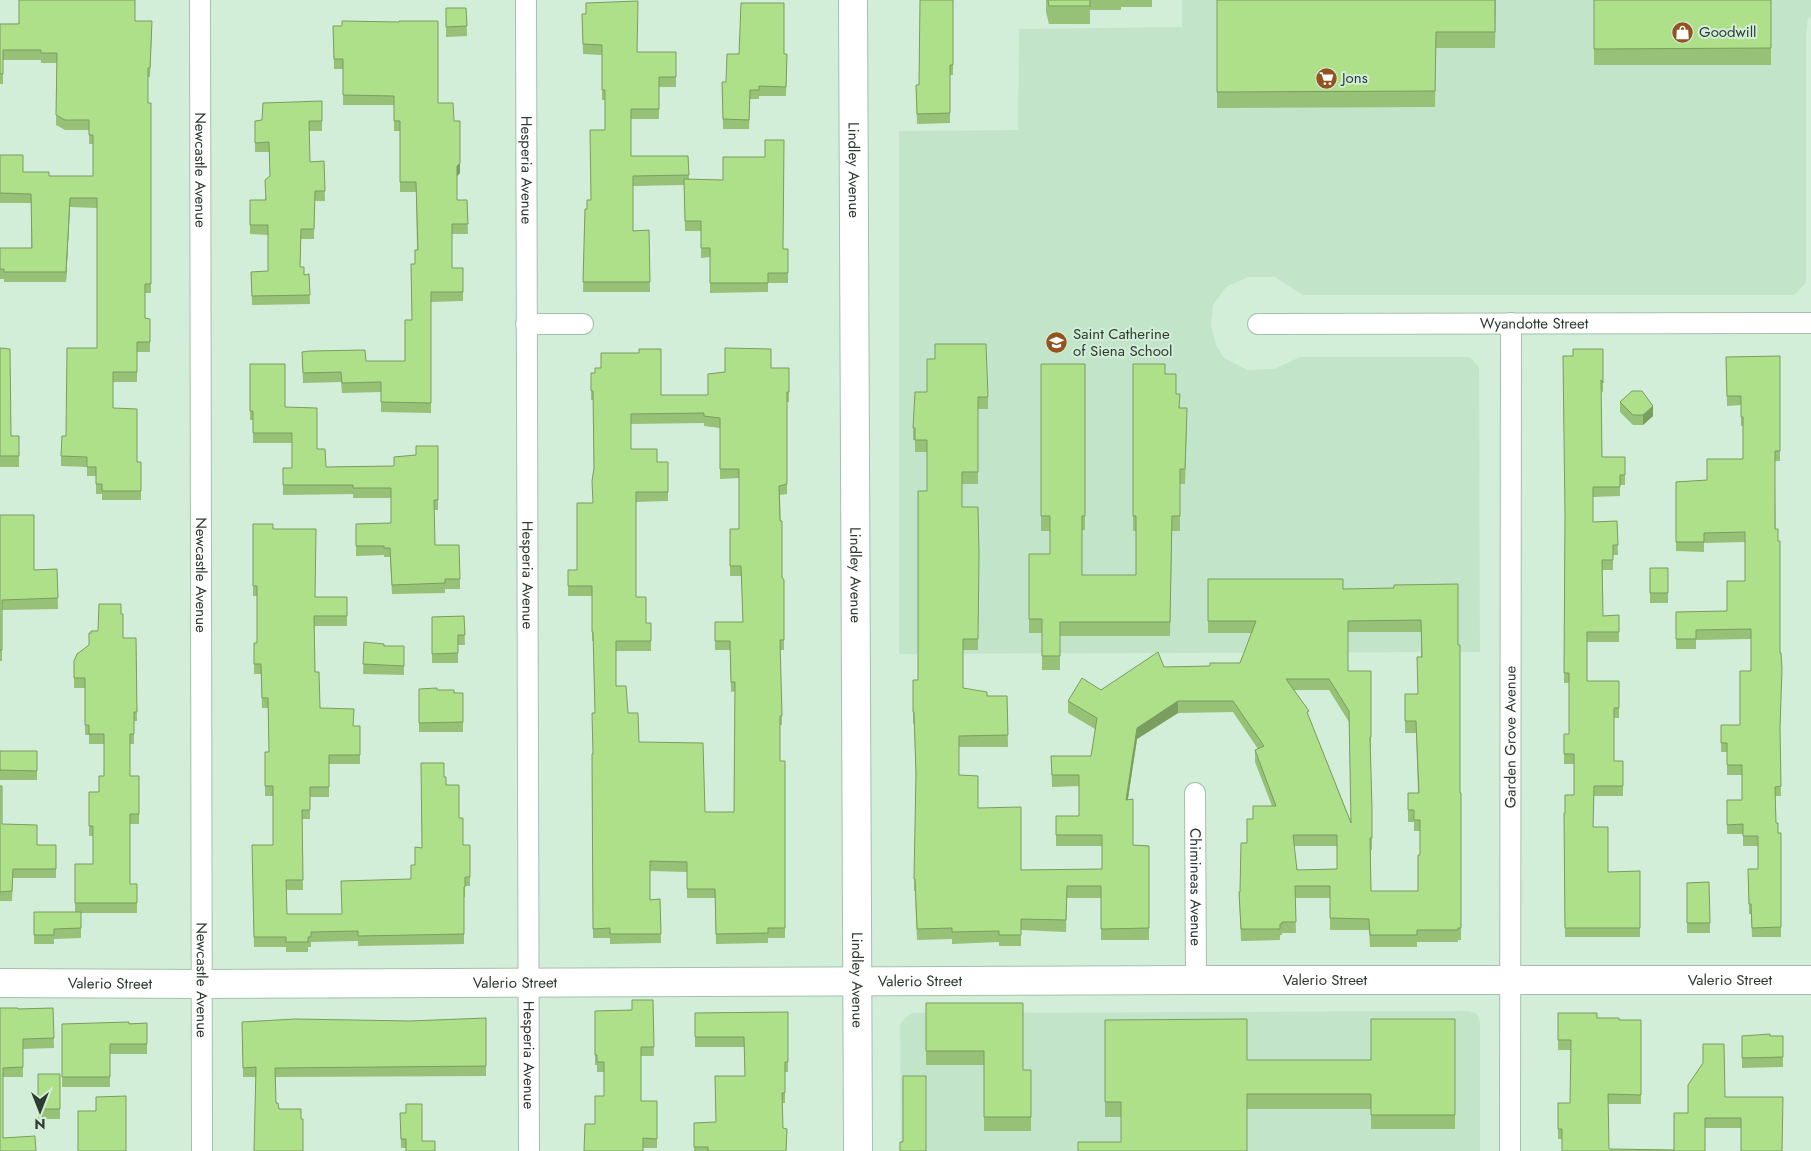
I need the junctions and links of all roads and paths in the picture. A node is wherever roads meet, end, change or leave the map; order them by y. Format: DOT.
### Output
graph roads {
  1 [pos="200,0"];
  2 [pos="526,0"];
  3 [pos="853,0"];
  4 [pos="1511,323"];
  5 [pos="1811,323"];
  6 [pos="526,324"];
  7 [pos="583,324"];
  8 [pos="1258,324"];
  9 [pos="1195,793"];
  10 [pos="1196,980"];
  11 [pos="1510,980"];
  12 [pos="1811,980"];
  13 [pos="857,981"];
  14 [pos="529,982"];
  15 [pos="0,983"];
  16 [pos="201,984"];
  17 [pos="202,1151"];
  18 [pos="529,1151"];
  19 [pos="858,1151"];
  20 [pos="1510,1151"];
  1 -- 16 [label="street, Newcastle Avenue"];
  2 -- 6 [label="street, Hesperia Avenue"];
  3 -- 13 [label="street, Lindley Avenue"];
  4 -- 5 [label="street, Wyandotte Street"];
  4 -- 8 [label="street, Wyandotte Street"];
  4 -- 11 [label="street, Garden Grove Avenue"];
  6 -- 7 [label="street"];
  6 -- 14 [label="street, Hesperia Avenue"];
  9 -- 10 [label="street, Chimineas Avenue"];
  10 -- 11 [label="street, Valerio Street"];
  10 -- 13 [label="street, Valerio Street"];
  11 -- 12 [label="street, Valerio Street"];
  11 -- 20 [label="street, Garden Grove Avenue"];
  13 -- 14 [label="street, Valerio Street"];
  13 -- 19 [label="street, Lindley Avenue"];
  14 -- 16 [label="street, Valerio Street"];
  14 -- 18 [label="street, Hesperia Avenue"];
  15 -- 16 [label="street, Valerio Street"];
  16 -- 17 [label="street, Newcastle Avenue"];
}
